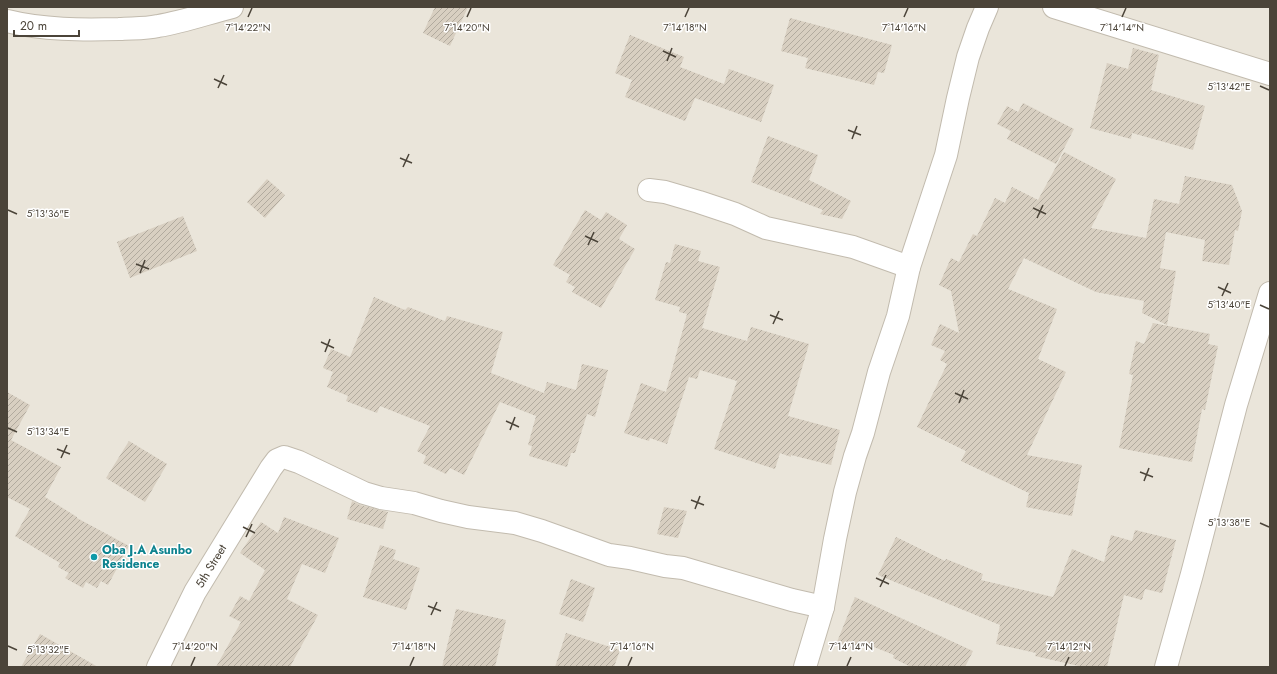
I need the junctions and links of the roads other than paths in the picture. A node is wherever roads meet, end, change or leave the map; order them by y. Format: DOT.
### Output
graph roads {
  1 [pos="232,7"];
  2 [pos="987,7"];
  3 [pos="1054,7"];
  4 [pos="7,21"];
  5 [pos="1270,74"];
  6 [pos="649,190"];
  7 [pos="909,267"];
  8 [pos="1270,293"];
  9 [pos="823,607"];
  10 [pos="158,667"];
  11 [pos="805,667"];
  12 [pos="1166,667"];
  1 -- 4 [label="street"];
  2 -- 7 [label="street"];
  3 -- 5 [label="street"];
  6 -- 7 [label="street"];
  7 -- 9 [label="street"];
  8 -- 12 [label="street"];
  9 -- 10 [label="street, 5th Street"];
  9 -- 11 [label="street"];
}
